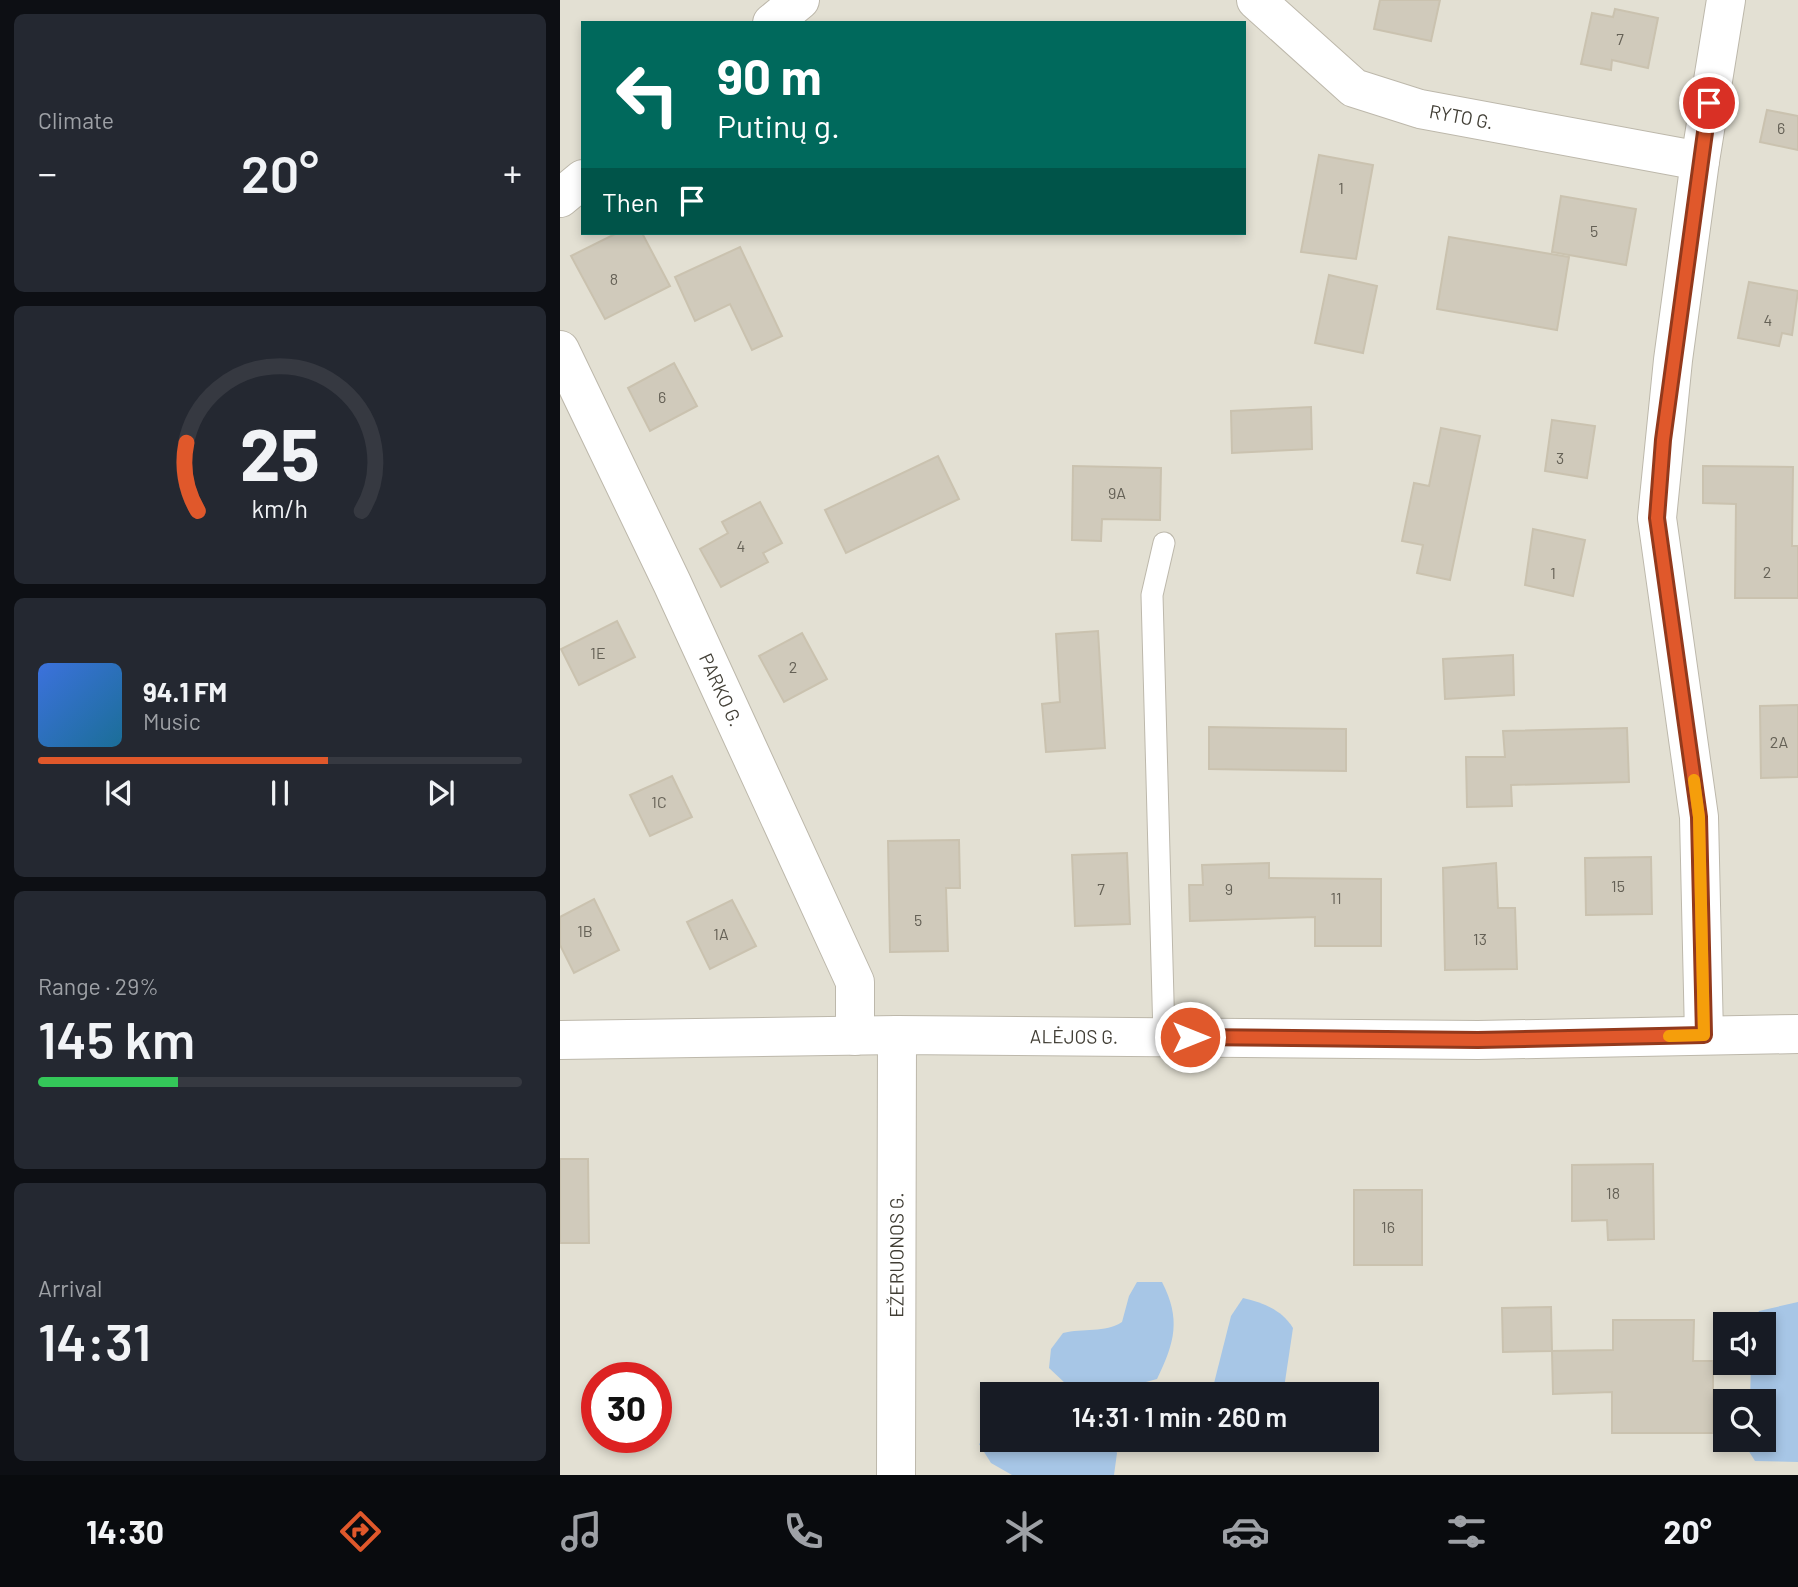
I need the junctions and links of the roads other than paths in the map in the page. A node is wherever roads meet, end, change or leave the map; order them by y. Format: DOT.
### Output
graph roads {
  1 [pos="800,0"];
  2 [pos="1256,0"];
  3 [pos="1726,0"];
  4 [pos="774,21"];
  5 [pos="1699,160"];
  6 [pos="581,181"];
  7 [pos="560,198"];
  8 [pos="560,350"];
  9 [pos="1164,543"];
  10 [pos="1798,1034"];
  11 [pos="855,1035"];
  12 [pos="897,1035"];
  13 [pos="1704,1035"];
  14 [pos="1164,1036"];
  15 [pos="560,1040"];
  16 [pos="896,1475"];
  1 -- 4 [label="street"];
  2 -- 5 [label="street, RYTO G."];
  3 -- 5 [label="street"];
  5 -- 13 [label="street"];
  6 -- 7 [label="street"];
  8 -- 11 [label="street, PARKO G."];
  9 -- 14 [label="lane"];
  10 -- 13 [label="street, ALĖJOS G."];
  11 -- 12 [label="street, ALĖJOS G."];
  11 -- 15 [label="street, ALĖJOS G."];
  12 -- 14 [label="street, ALĖJOS G."];
  12 -- 16 [label="street, EŽERUONOS G."];
  13 -- 14 [label="street, ALĖJOS G."];
}
